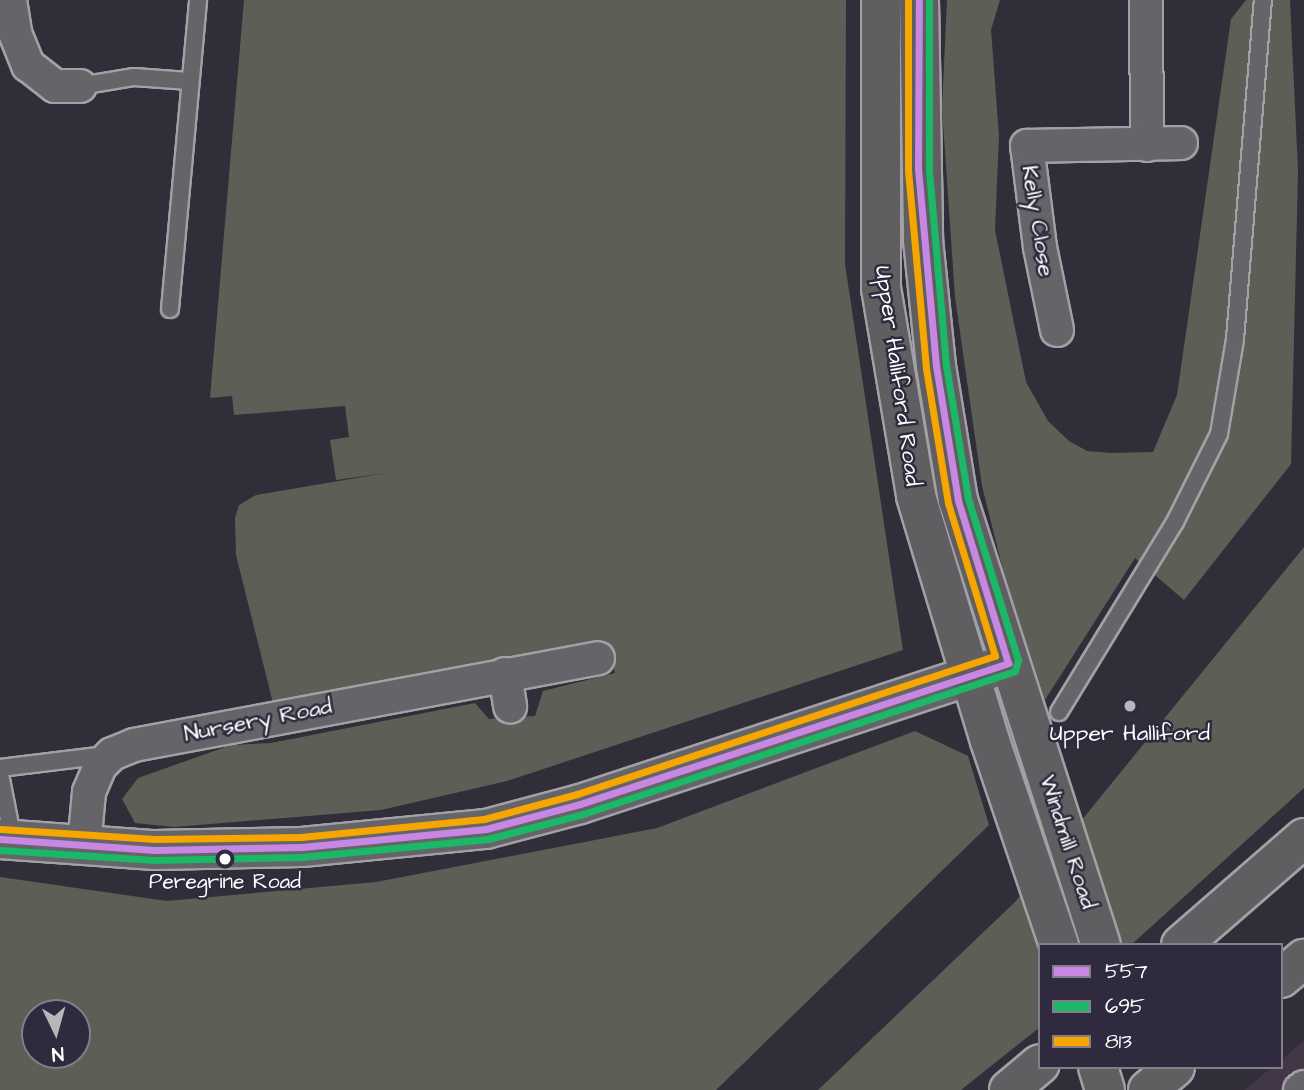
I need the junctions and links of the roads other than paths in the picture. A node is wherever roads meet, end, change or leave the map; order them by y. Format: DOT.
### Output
graph roads {
  1 [pos="10,0"];
  2 [pos="198,0"];
  3 [pos="881,0"];
  4 [pos="919,0"];
  5 [pos="1146,0"];
  6 [pos="1263,0"];
  7 [pos="8,34"];
  8 [pos="189,81"];
  9 [pos="80,86"];
  10 [pos="1181,143"];
  11 [pos="1147,145"];
  12 [pos="170,309"];
  13 [pos="1057,330"];
  14 [pos="598,658"];
  15 [pos="1008,663"];
  16 [pos="505,674"];
  17 [pos="970,675"];
  18 [pos="1021,700"];
  19 [pos="510,707"];
  20 [pos="1059,712"];
  21 [pos="990,741"];
  22 [pos="112,754"];
  23 [pos="0,768"];
  24 [pos="0,774"];
  25 [pos="1304,838"];
  26 [pos="7,840"];
  27 [pos="84,847"];
  28 [pos="1058,943"];
  29 [pos="1100,943"];
  30 [pos="1183,943"];
  31 [pos="1304,959"];
  32 [pos="1283,976"];
  33 [pos="1038,1066"];
  34 [pos="1099,1069"];
  35 [pos="1140,1069"];
  36 [pos="1173,1069"];
  37 [pos="1009,1090"];
  38 [pos="1105,1090"];
  39 [pos="1147,1090"];
  1 -- 7 [label="street"];
  2 -- 8 [label="lane"];
  3 -- 17 [label="main road, Upper Halliford Road"];
  4 -- 15 [label="main road, Upper Halliford Road"];
  5 -- 11 [label="street"];
  6 -- 20 [label="lane"];
  7 -- 9 [label="street"];
  8 -- 9 [label="lane"];
  8 -- 12 [label="lane"];
  10 -- 11 [label="street, Kelly Close"];
  11 -- 13 [label="street, Kelly Close"];
  14 -- 16 [label="street, Nursery Road"];
  15 -- 17 [label="street"];
  15 -- 18 [label="main road, Upper Halliford Road"];
  16 -- 19 [label="street"];
  16 -- 22 [label="street, Nursery Road"];
  17 -- 21 [label="main road, Upper Halliford Road"];
  17 -- 27 [label="street"];
  18 -- 29 [label="main road, Windmill Road"];
  21 -- 28 [label="main road, Windmill Road"];
  22 -- 23 [label="lane"];
  22 -- 27 [label="street"];
  24 -- 26 [label="lane"];
  25 -- 30 [label="main road"];
  26 -- 27 [label="street"];
  31 -- 32 [label="main road"];
  33 -- 37 [label="main road"];
  34 -- 38 [label="main road"];
  35 -- 39 [label="main road"];
  36 -- 39 [label="main road"];
}
